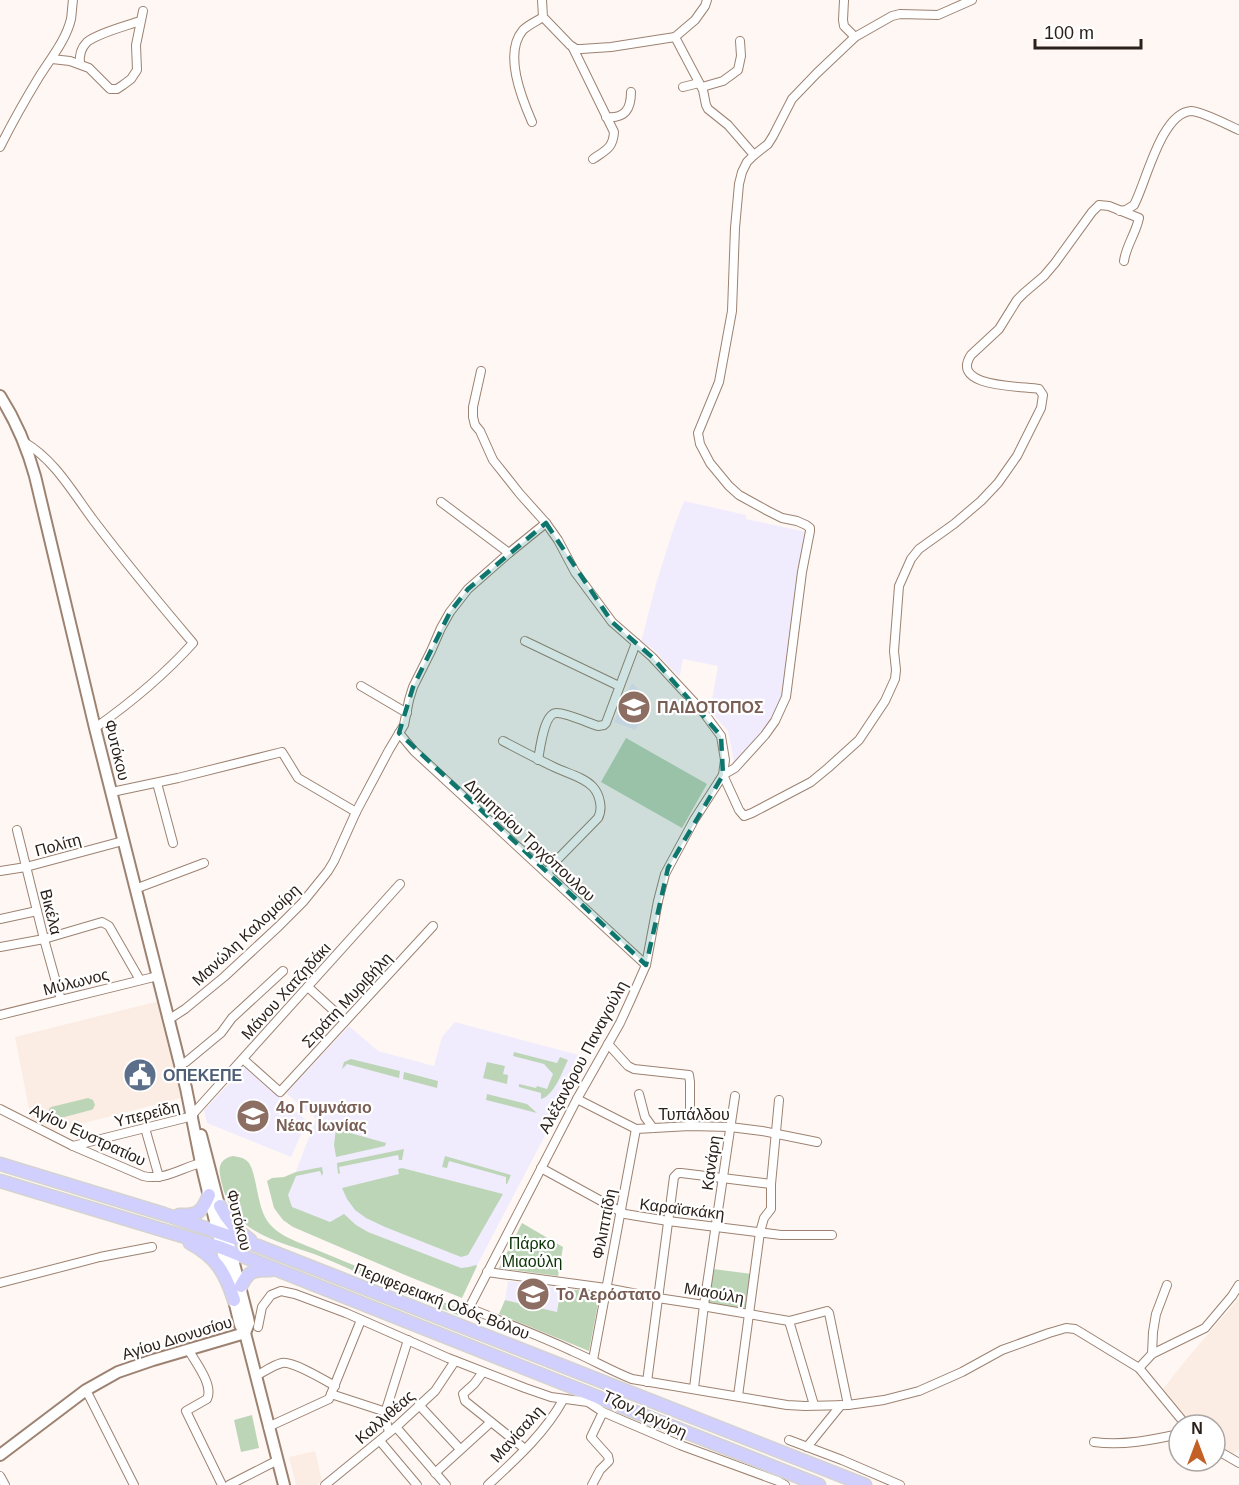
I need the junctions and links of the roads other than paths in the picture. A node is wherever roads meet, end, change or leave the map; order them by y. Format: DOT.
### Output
graph roads {
  1 [pos="73,0"];
  2 [pos="542,0"];
  3 [pos="707,0"];
  4 [pos="844,0"];
  5 [pos="972,0"];
  6 [pos="143,11"];
  7 [pos="543,17"];
  8 [pos="140,21"];
  9 [pos="675,37"];
  10 [pos="855,37"];
  11 [pos="740,41"];
  12 [pos="573,48"];
  13 [pos="52,59"];
  14 [pos="80,64"];
  15 [pos="700,85"];
  16 [pos="683,87"];
  17 [pos="631,92"];
  18 [pos="606,117"];
  19 [pos="532,122"];
  20 [pos="1239,130"];
  21 [pos="0,147"];
  22 [pos="754,155"];
  23 [pos="593,159"];
  24 [pos="1119,211"];
  25 [pos="1124,261"];
  26 [pos="481,371"];
  27 [pos="0,396"];
  28 [pos="24,442"];
  29 [pos="441,502"];
  30 [pos="546,523"];
  31 [pos="509,553"];
  32 [pos="525,641"];
  33 [pos="636,643"];
  34 [pos="361,686"];
  35 [pos="618,686"];
  36 [pos="407,713"];
  37 [pos="95,728"];
  38 [pos="399,733"];
  39 [pos="503,741"];
  40 [pos="538,760"];
  41 [pos="723,775"];
  42 [pos="157,783"];
  43 [pos="112,792"];
  44 [pos="356,812"];
  45 [pos="17,830"];
  46 [pos="123,841"];
  47 [pos="173,843"];
  48 [pos="204,863"];
  49 [pos="26,867"];
  50 [pos="0,871"];
  51 [pos="548,874"];
  52 [pos="400,884"];
  53 [pos="135,889"];
  54 [pos="37,911"];
  55 [pos="0,919"];
  56 [pos="434,926"];
  57 [pos="44,939"];
  58 [pos="0,947"];
  59 [pos="646,965"];
  60 [pos="283,971"];
  61 [pos="158,976"];
  62 [pos="140,980"];
  63 [pos="308,987"];
  64 [pos="61,1000"];
  65 [pos="0,1012"];
  66 [pos="168,1020"];
  67 [pos="345,1021"];
  68 [pos="608,1044"];
  69 [pos="243,1059"];
  70 [pos="180,1064"];
  71 [pos="639,1094"];
  72 [pos="735,1096"];
  73 [pos="577,1099"];
  74 [pos="779,1100"];
  75 [pos="0,1109"];
  76 [pos="193,1116"];
  77 [pos="690,1126"];
  78 [pos="730,1127"];
  79 [pos="145,1128"];
  80 [pos="653,1128"];
  81 [pos="636,1129"];
  82 [pos="776,1133"];
  83 [pos="817,1142"];
  84 [pos="73,1146"];
  85 [pos="201,1163"];
  86 [pos="0,1164"];
  87 [pos="541,1168"];
  88 [pos="159,1177"];
  89 [pos="723,1177"];
  90 [pos="0,1181"];
  91 [pos="771,1184"];
  92 [pos="209,1195"];
  93 [pos="220,1206"];
  94 [pos="620,1213"];
  95 [pos="164,1214"];
  96 [pos="668,1221"];
  97 [pos="715,1227"];
  98 [pos="168,1231"];
  99 [pos="760,1232"];
  100 [pos="223,1234"];
  101 [pos="832,1234"];
  102 [pos="258,1246"];
  103 [pos="152,1247"];
  104 [pos="227,1250"];
  105 [pos="278,1270"];
  106 [pos="487,1272"];
  107 [pos="0,1283"];
  108 [pos="1167,1285"];
  109 [pos="241,1286"];
  110 [pos="1239,1286"];
  111 [pos="606,1288"];
  112 [pos="658,1298"];
  113 [pos="234,1299"];
  114 [pos="704,1305"];
  115 [pos="750,1313"];
  116 [pos="361,1320"];
  117 [pos="789,1321"];
  118 [pos="258,1327"];
  119 [pos="245,1333"];
  120 [pos="408,1340"];
  121 [pos="189,1349"];
  122 [pos="1152,1354"];
  123 [pos="593,1360"];
  124 [pos="455,1361"];
  125 [pos="1139,1368"];
  126 [pos="483,1372"];
  127 [pos="256,1376"];
  128 [pos="647,1382"];
  129 [pos="694,1388"];
  130 [pos="86,1390"];
  131 [pos="333,1390"];
  132 [pos="738,1396"];
  133 [pos="563,1400"];
  134 [pos="419,1405"];
  135 [pos="814,1405"];
  136 [pos="844,1405"];
  137 [pos="386,1412"];
  138 [pos="603,1412"];
  139 [pos="1176,1413"];
  140 [pos="491,1422"];
  141 [pos="268,1427"];
  142 [pos="393,1430"];
  143 [pos="1167,1436"];
  144 [pos="789,1440"];
  145 [pos="380,1441"];
  146 [pos="1094,1443"];
  147 [pos="807,1447"];
  148 [pos="460,1449"];
  149 [pos="525,1449"];
  150 [pos="0,1455"];
  151 [pos="278,1460"];
  152 [pos="437,1475"];
  153 [pos="0,1476"];
  154 [pos="246,1476"];
  155 [pos="771,1482"];
  156 [pos="5,1485"];
  157 [pos="134,1485"];
  158 [pos="222,1485"];
  159 [pos="229,1485"];
  160 [pos="251,1485"];
  161 [pos="284,1485"];
  162 [pos="325,1485"];
  163 [pos="417,1485"];
  164 [pos="432,1485"];
  165 [pos="446,1485"];
  166 [pos="488,1485"];
  167 [pos="592,1485"];
  168 [pos="784,1485"];
  169 [pos="819,1485"];
  170 [pos="865,1485"];
  171 [pos="900,1485"];
  1 -- 13 [label="street"];
  2 -- 7 [label="street"];
  3 -- 9 [label="street"];
  4 -- 10 [label="street"];
  5 -- 10 [label="street, Αλέξανδρου Παναγούλη"];
  6 -- 8 [label="street"];
  7 -- 12 [label="street"];
  7 -- 19 [label="street"];
  8 -- 14 [label="street"];
  8 -- 14 [label="street"];
  9 -- 12 [label="street"];
  9 -- 15 [label="street"];
  10 -- 22 [label="street, Αλέξανδρου Παναγούλη"];
  11 -- 15 [label="street"];
  12 -- 18 [label="street"];
  13 -- 14 [label="street"];
  13 -- 21 [label="street"];
  15 -- 16 [label="street"];
  15 -- 22 [label="street"];
  17 -- 18 [label="street"];
  18 -- 23 [label="street"];
  20 -- 24 [label="street"];
  22 -- 41 [label="street, Αλέξανδρου Παναγούλη"];
  24 -- 25 [label="street"];
  24 -- 41 [label="street"];
  26 -- 30 [label="street"];
  27 -- 28 [label="street, Φυτόκου"];
  28 -- 37 [label="street, Φυτόκου"];
  28 -- 37 [label="street"];
  29 -- 31 [label="street"];
  30 -- 31 [label="street, Μανώλη Καλομοίρη"];
  30 -- 33 [label="street"];
  31 -- 36 [label="street, Μανώλη Καλομοίρη"];
  32 -- 35 [label="street"];
  33 -- 35 [label="street"];
  33 -- 41 [label="street"];
  34 -- 36 [label="street"];
  35 -- 40 [label="street"];
  36 -- 38 [label="street, Μανώλη Καλομοίρη"];
  37 -- 43 [label="street, Φυτόκου"];
  38 -- 44 [label="street, Μανώλη Καλομοίρη"];
  38 -- 51 [label="street, Δημητρίου Τριχόπουλου"];
  39 -- 40 [label="street"];
  40 -- 51 [label="street"];
  41 -- 59 [label="street, Αλέξανδρου Παναγούλη"];
  42 -- 43 [label="street"];
  42 -- 44 [label="street"];
  42 -- 47 [label="street"];
  43 -- 46 [label="street, Φυτόκου"];
  44 -- 66 [label="street, Μανώλη Καλομοίρη"];
  45 -- 49 [label="street, Βικέλα"];
  46 -- 49 [label="street, Πολίτη"];
  46 -- 53 [label="street, Φυτόκου"];
  48 -- 53 [label="street"];
  49 -- 50 [label="street, Πολίτη"];
  49 -- 54 [label="street, Βικέλα"];
  51 -- 59 [label="street, Δημητρίου Τριχόπουλου"];
  52 -- 63 [label="street, Μάνου Χατζηδάκι"];
  53 -- 61 [label="street, Φυτόκου"];
  54 -- 55 [label="street"];
  54 -- 57 [label="street, Βικέλα"];
  56 -- 67 [label="street, Στράτη Μυριβήλη"];
  57 -- 58 [label="street"];
  57 -- 62 [label="street"];
  57 -- 64 [label="street, Βικέλα"];
  59 -- 68 [label="street, Αλέξανδρου Παναγούλη"];
  60 -- 70 [label="street"];
  61 -- 62 [label="street, Μύλωνος"];
  61 -- 66 [label="street, Φυτόκου"];
  62 -- 64 [label="street, Μύλωνος"];
  63 -- 67 [label="street"];
  63 -- 69 [label="street, Μάνου Χατζηδάκι"];
  64 -- 65 [label="street, Μύλωνος"];
  66 -- 70 [label="street, Φυτόκου"];
  67 -- 69 [label="street, Στράτη Μυριβήλη"];
  68 -- 73 [label="street, Αλέξανδρου Παναγούλη"];
  68 -- 77 [label="street"];
  69 -- 76 [label="street, Μάνου Χατζηδάκι"];
  70 -- 76 [label="street, Φυτόκου"];
  71 -- 80 [label="street"];
  72 -- 78 [label="street, Κανάρη"];
  73 -- 81 [label="street, Τυπάλδου"];
  73 -- 87 [label="street, Αλέξανδρου Παναγούλη"];
  74 -- 82 [label="street"];
  75 -- 84 [label="street, Αγίου Ευστρατίου"];
  76 -- 79 [label="street, Υπερείδη"];
  76 -- 85 [label="street, Φυτόκου"];
  76 -- 93 [label="street, Φυτόκου"];
  77 -- 78 [label="street, Τυπάλδου"];
  77 -- 80 [label="street, Τυπάλδου"];
  78 -- 82 [label="street, Τυπάλδου"];
  78 -- 89 [label="street, Κανάρη"];
  79 -- 84 [label="street, Υπερείδη"];
  79 -- 88 [label="street"];
  80 -- 81 [label="street, Τυπάλδου"];
  81 -- 94 [label="street, Φιλιππίδη"];
  82 -- 83 [label="street, Τυπάλδου"];
  82 -- 91 [label="street"];
  84 -- 88 [label="street, Αγίου Ευστρατίου"];
  85 -- 88 [label="street, Αγίου Ευστρατίου"];
  85 -- 92 [label="street, Φυτόκου"];
  86 -- 95 [label="main road, Περιφερειακή Οδός Βόλου"];
  87 -- 94 [label="street, Καραϊσκάκη"];
  87 -- 106 [label="street, Αλέξανδρου Παναγούλη"];
  89 -- 91 [label="street"];
  89 -- 96 [label="street"];
  89 -- 97 [label="street, Κανάρη"];
  90 -- 98 [label="main road, Περιφερειακή Οδός Βόλου"];
  91 -- 99 [label="street"];
  92 -- 95 [label="main road"];
  92 -- 100 [label="street, Φυτόκου"];
  93 -- 100 [label="street, Φυτόκου"];
  93 -- 102 [label="main road"];
  94 -- 96 [label="street, Καραϊσκάκη"];
  94 -- 111 [label="street, Φιλιππίδη"];
  95 -- 100 [label="main road, Περιφερειακή Οδός Βόλου"];
  96 -- 97 [label="street, Καραϊσκάκη"];
  96 -- 112 [label="street"];
  97 -- 99 [label="street, Καραϊσκάκη"];
  97 -- 114 [label="street, Κανάρη"];
  98 -- 104 [label="main road, Περιφερειακή Οδός Βόλου"];
  98 -- 113 [label="main road"];
  99 -- 101 [label="street, Καραϊσκάκη"];
  99 -- 115 [label="street"];
  100 -- 102 [label="main road, Περιφερειακή Οδός Βόλου"];
  100 -- 104 [label="street, Φυτόκου"];
  102 -- 170 [label="main road, Περιφερειακή Οδός Βόλου"];
  103 -- 107 [label="street"];
  104 -- 105 [label="main road, Περιφερειακή Οδός Βόλου"];
  104 -- 109 [label="street, Φυτόκου"];
  104 -- 113 [label="street, Φυτόκου"];
  105 -- 109 [label="main road"];
  105 -- 169 [label="main road, Περιφερειακή Οδός Βόλου"];
  106 -- 111 [label="street, Μιαούλη"];
  106 -- 123 [label="street, Αλέξανδρου Παναγούλη"];
  108 -- 122 [label="street"];
  109 -- 119 [label="street, Φυτόκου"];
  110 -- 122 [label="street"];
  111 -- 112 [label="street, Μιαούλη"];
  111 -- 123 [label="street, Φιλιππίδη"];
  112 -- 114 [label="street, Μιαούλη"];
  112 -- 128 [label="street"];
  113 -- 119 [label="street, Φυτόκου"];
  114 -- 115 [label="street, Μιαούλη"];
  114 -- 129 [label="street, Κανάρη"];
  115 -- 117 [label="street, Μιαούλη"];
  115 -- 132 [label="street"];
  116 -- 118 [label="street, Τζον Αργύρη"];
  116 -- 120 [label="street, Τζον Αργύρη"];
  116 -- 131 [label="street"];
  117 -- 135 [label="street"];
  117 -- 136 [label="street, Μιαούλη"];
  119 -- 121 [label="street, Αγίου Διονυσίου"];
  119 -- 127 [label="street, Φυτόκου"];
  120 -- 124 [label="street, Τζον Αργύρη"];
  120 -- 137 [label="street"];
  121 -- 130 [label="street, Αγίου Διονυσίου"];
  121 -- 158 [label="street"];
  122 -- 125 [label="street"];
  123 -- 128 [label="street"];
  124 -- 126 [label="street, Τζον Αργύρη"];
  124 -- 134 [label="street, Καλλιθέας"];
  125 -- 136 [label="street"];
  125 -- 139 [label="street"];
  126 -- 133 [label="street, Τζον Αργύρη"];
  126 -- 140 [label="street"];
  127 -- 131 [label="street"];
  127 -- 141 [label="street, Φυτόκου"];
  128 -- 129 [label="street"];
  129 -- 132 [label="street"];
  130 -- 150 [label="street, Αγίου Διονυσίου"];
  130 -- 157 [label="street"];
  131 -- 137 [label="street"];
  131 -- 141 [label="street"];
  132 -- 135 [label="street"];
  133 -- 138 [label="street, Τζον Αργύρη"];
  133 -- 149 [label="street, Μανίσαλη"];
  134 -- 142 [label="street, Καλλιθέας"];
  134 -- 148 [label="street"];
  135 -- 136 [label="street"];
  136 -- 147 [label="street"];
  137 -- 142 [label="street"];
  138 -- 155 [label="street, Τζον Αργύρη"];
  138 -- 167 [label="street"];
  140 -- 148 [label="street"];
  140 -- 149 [label="street"];
  141 -- 151 [label="street, Φυτόκου"];
  142 -- 145 [label="street, Καλλιθέας"];
  142 -- 152 [label="street"];
  143 -- 146 [label="street"];
  144 -- 147 [label="street"];
  145 -- 162 [label="street, Καλλιθέας"];
  145 -- 163 [label="street"];
  147 -- 171 [label="street"];
  148 -- 152 [label="street"];
  149 -- 166 [label="street, Μανίσαλη"];
  151 -- 154 [label="street"];
  151 -- 161 [label="street, Φυτόκου"];
  152 -- 164 [label="street"];
  152 -- 165 [label="street"];
  153 -- 156 [label="street"];
  154 -- 159 [label="street"];
  154 -- 160 [label="street"];
  155 -- 168 [label="street, Τζον Αργύρη"];
}
